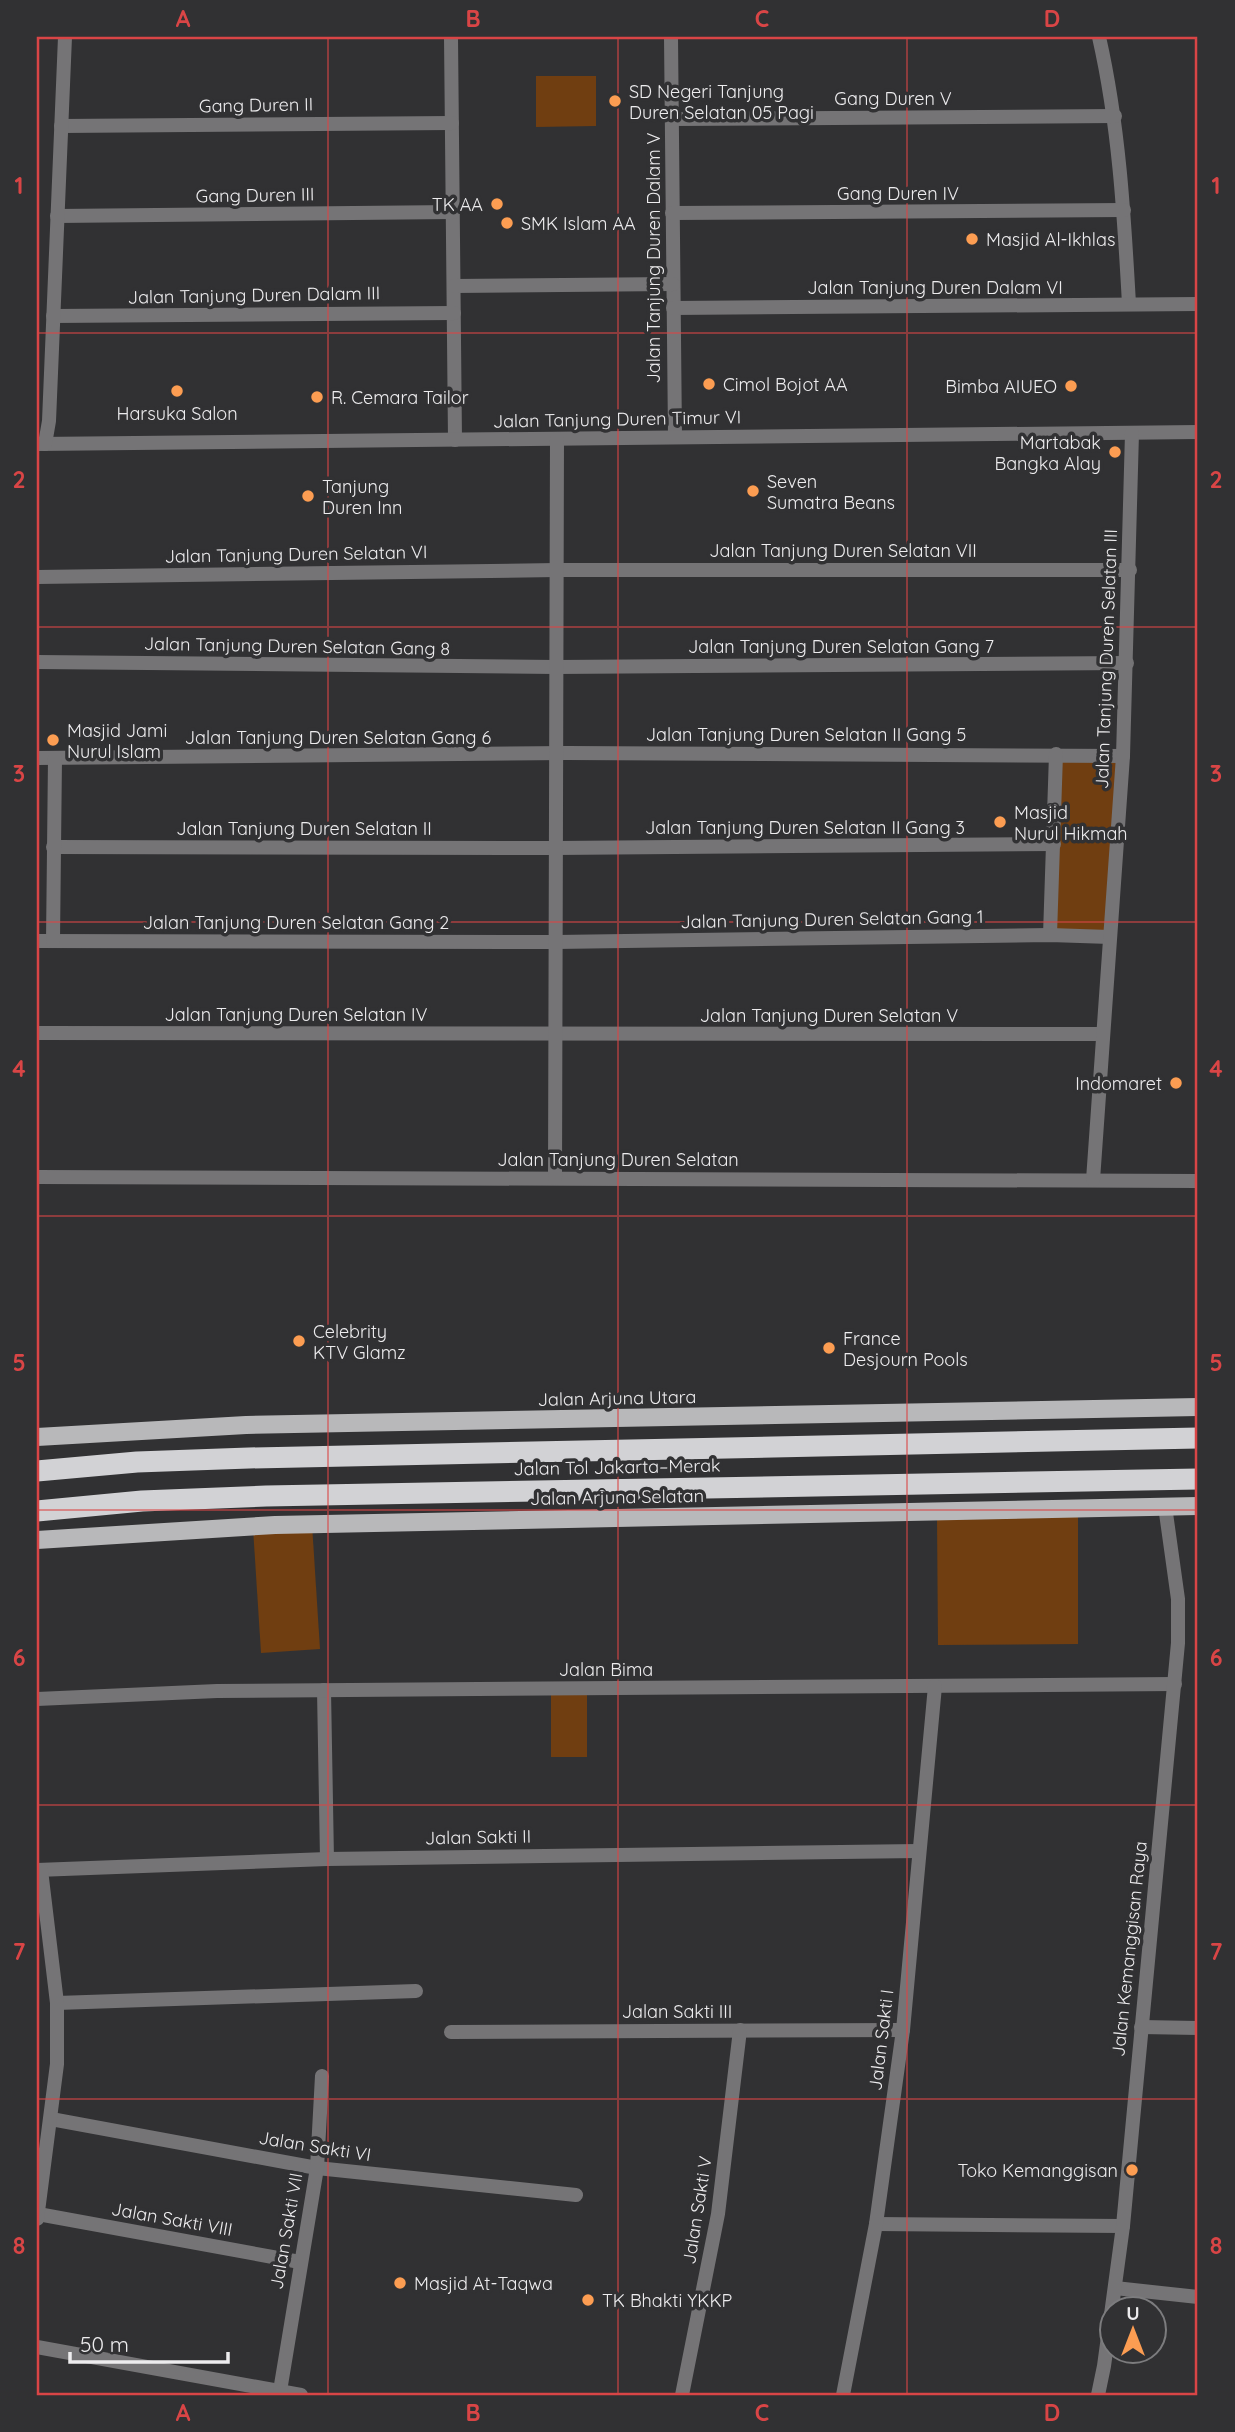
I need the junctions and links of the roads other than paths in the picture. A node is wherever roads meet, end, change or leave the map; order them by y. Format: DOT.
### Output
graph roads {
  1 [pos="65,37"];
  2 [pos="451,37"];
  3 [pos="671,37"];
  4 [pos="1099,37"];
  5 [pos="1115,116"];
  6 [pos="672,119"];
  7 [pos="452,123"];
  8 [pos="61,126"];
  9 [pos="1124,210"];
  10 [pos="453,212"];
  11 [pos="672,214"];
  12 [pos="57,216"];
  13 [pos="673,284"];
  14 [pos="454,286"];
  15 [pos="1129,304"];
  16 [pos="1198,304"];
  17 [pos="673,308"];
  18 [pos="454,313"];
  19 [pos="53,316"];
  20 [pos="1198,432"];
  21 [pos="1132,433"];
  22 [pos="675,437"];
  23 [pos="557,439"];
  24 [pos="455,440"];
  25 [pos="41,444"];
  26 [pos="556,570"];
  27 [pos="1130,570"];
  28 [pos="37,577"];
  29 [pos="37,662"];
  30 [pos="1127,663"];
  31 [pos="556,667"];
  32 [pos="556,754"];
  33 [pos="1056,754"];
  34 [pos="1123,756"];
  35 [pos="37,758"];
  36 [pos="55,758"];
  37 [pos="1054,844"];
  38 [pos="53,847"];
  39 [pos="556,848"];
  40 [pos="1050,935"];
  41 [pos="1110,937"];
  42 [pos="37,941"];
  43 [pos="53,941"];
  44 [pos="555,942"];
  45 [pos="37,1033"];
  46 [pos="555,1034"];
  47 [pos="1103,1034"];
  48 [pos="37,1177"];
  49 [pos="555,1178"];
  50 [pos="1093,1180"];
  51 [pos="1198,1181"];
  52 [pos="1198,1407"];
  53 [pos="37,1437"];
  54 [pos="1198,1438"];
  55 [pos="37,1471"];
  56 [pos="1198,1479"];
  57 [pos="1165,1506"];
  58 [pos="1198,1506"];
  59 [pos="37,1511"];
  60 [pos="37,1540"];
  61 [pos="1175,1684"];
  62 [pos="935,1686"];
  63 [pos="324,1690"];
  64 [pos="37,1699"];
  65 [pos="919,1851"];
  66 [pos="327,1859"];
  67 [pos="39,1870"];
  68 [pos="416,1991"];
  69 [pos="57,2003"];
  70 [pos="1141,2026"];
  71 [pos="1198,2028"];
  72 [pos="740,2030"];
  73 [pos="903,2030"];
  74 [pos="451,2032"];
  75 [pos="322,2076"];
  76 [pos="51,2119"];
  77 [pos="317,2168"];
  78 [pos="576,2195"];
  79 [pos="38,2214"];
  80 [pos="37,2220"];
  81 [pos="876,2224"];
  82 [pos="1123,2226"];
  83 [pos="300,2262"];
  84 [pos="1115,2288"];
  85 [pos="1198,2297"];
  86 [pos="37,2347"];
  87 [pos="280,2391"];
  88 [pos="301,2395"];
  89 [pos="682,2395"];
  90 [pos="843,2395"];
  91 [pos="1098,2395"];
  1 -- 8 [label="street"];
  2 -- 7 [label="street"];
  3 -- 6 [label="street, Jalan Tanjung Duren Dalam V"];
  4 -- 5 [label="street"];
  5 -- 6 [label="street, Gang Duren V"];
  5 -- 9 [label="street"];
  6 -- 11 [label="street, Jalan Tanjung Duren Dalam V"];
  7 -- 8 [label="street, Gang Duren II"];
  7 -- 10 [label="street"];
  8 -- 12 [label="street"];
  9 -- 11 [label="street, Gang Duren IV"];
  9 -- 15 [label="street"];
  10 -- 12 [label="street, Gang Duren III"];
  10 -- 14 [label="street"];
  11 -- 13 [label="street, Jalan Tanjung Duren Dalam V"];
  12 -- 19 [label="street"];
  13 -- 14 [label="street"];
  13 -- 17 [label="street, Jalan Tanjung Duren Dalam V"];
  14 -- 18 [label="street"];
  15 -- 16 [label="street, Jalan Tanjung Duren Dalam VI"];
  15 -- 17 [label="street, Jalan Tanjung Duren Dalam VI"];
  17 -- 22 [label="street, Jalan Tanjung Duren Dalam V"];
  18 -- 19 [label="street, Jalan Tanjung Duren Dalam III"];
  18 -- 24 [label="street"];
  19 -- 25 [label="street"];
  20 -- 21 [label="street, Jalan Tanjung Duren Timur VI"];
  21 -- 22 [label="street, Jalan Tanjung Duren Timur VI"];
  21 -- 27 [label="street, Jalan Tanjung Duren Selatan III"];
  22 -- 23 [label="street, Jalan Tanjung Duren Timur VI"];
  23 -- 24 [label="street, Jalan Tanjung Duren Timur VI"];
  23 -- 26 [label="street"];
  24 -- 25 [label="street, Jalan Tanjung Duren Timur VI"];
  26 -- 27 [label="street, Jalan Tanjung Duren Selatan VII"];
  26 -- 28 [label="street, Jalan Tanjung Duren Selatan VI"];
  26 -- 31 [label="street"];
  27 -- 30 [label="street, Jalan Tanjung Duren Selatan III"];
  29 -- 31 [label="street, Jalan Tanjung Duren Selatan Gang 8"];
  30 -- 31 [label="street, Jalan Tanjung Duren Selatan Gang 7"];
  30 -- 34 [label="street, Jalan Tanjung Duren Selatan III"];
  31 -- 32 [label="street"];
  32 -- 33 [label="street, Jalan Tanjung Duren Selatan II Gang 5"];
  32 -- 36 [label="street, Jalan Tanjung Duren Selatan Gang 6"];
  32 -- 39 [label="street"];
  33 -- 34 [label="street"];
  33 -- 37 [label="street"];
  34 -- 41 [label="street, Jalan Tanjung Duren Selatan III"];
  35 -- 36 [label="street, Jalan Tanjung Duren Selatan Gang 6"];
  36 -- 38 [label="street"];
  37 -- 39 [label="street, Jalan Tanjung Duren Selatan II Gang 3"];
  37 -- 40 [label="street"];
  38 -- 39 [label="street, Jalan Tanjung Duren Selatan II"];
  38 -- 43 [label="street"];
  39 -- 44 [label="street"];
  40 -- 41 [label="street, Jalan Tanjung Duren Selatan Gang 1"];
  40 -- 44 [label="street, Jalan Tanjung Duren Selatan Gang 1"];
  41 -- 47 [label="street, Jalan Tanjung Duren Selatan III"];
  42 -- 43 [label="street, Jalan Tanjung Duren Selatan Gang 2"];
  43 -- 44 [label="street, Jalan Tanjung Duren Selatan Gang 2"];
  44 -- 46 [label="street"];
  45 -- 46 [label="street, Jalan Tanjung Duren Selatan IV"];
  46 -- 47 [label="street, Jalan Tanjung Duren Selatan V"];
  46 -- 49 [label="street"];
  47 -- 50 [label="street, Jalan Tanjung Duren Selatan III"];
  48 -- 49 [label="street, Jalan Tanjung Duren Selatan"];
  49 -- 50 [label="street, Jalan Tanjung Duren Selatan"];
  50 -- 51 [label="street, Jalan Tanjung Duren Selatan"];
  52 -- 53 [label="main road, Jalan Arjuna Utara"];
  54 -- 55 [label="highway, Jalan Tol Jakarta–Merak"];
  56 -- 59 [label="highway, Jalan Tol Jakarta–Merak"];
  57 -- 58 [label="main road, Jalan Arjuna Selatan"];
  57 -- 60 [label="main road, Jalan Arjuna Selatan"];
  57 -- 61 [label="street, Jalan Kemanggisan Raya"];
  61 -- 62 [label="street, Jalan Bima"];
  61 -- 70 [label="street, Jalan Kemanggisan Raya"];
  62 -- 63 [label="street, Jalan Bima"];
  62 -- 65 [label="street, Jalan Sakti I"];
  63 -- 64 [label="street, Jalan Bima"];
  63 -- 66 [label="street"];
  65 -- 66 [label="street, Jalan Sakti II"];
  65 -- 73 [label="street, Jalan Sakti I"];
  66 -- 67 [label="street, Jalan Sakti II"];
  67 -- 69 [label="street"];
  68 -- 69 [label="street"];
  69 -- 76 [label="street"];
  70 -- 71 [label="street"];
  70 -- 82 [label="street, Jalan Kemanggisan Raya"];
  72 -- 73 [label="street, Jalan Sakti III"];
  72 -- 74 [label="street, Jalan Sakti III"];
  72 -- 89 [label="street, Jalan Sakti V"];
  73 -- 81 [label="street, Jalan Sakti I"];
  75 -- 77 [label="street, Jalan Sakti VII"];
  76 -- 77 [label="street, Jalan Sakti VI"];
  76 -- 79 [label="street"];
  77 -- 78 [label="street, Jalan Sakti VI"];
  77 -- 83 [label="street, Jalan Sakti VII"];
  79 -- 80 [label="street"];
  79 -- 83 [label="street, Jalan Sakti VIII"];
  81 -- 82 [label="street"];
  81 -- 90 [label="street, Jalan Sakti I"];
  82 -- 84 [label="street, Jalan Kemanggisan Raya"];
  83 -- 87 [label="street, Jalan Sakti VII"];
  84 -- 85 [label="street"];
  84 -- 91 [label="street, Jalan Kemanggisan Raya"];
  86 -- 87 [label="street"];
  87 -- 88 [label="street"];
}
